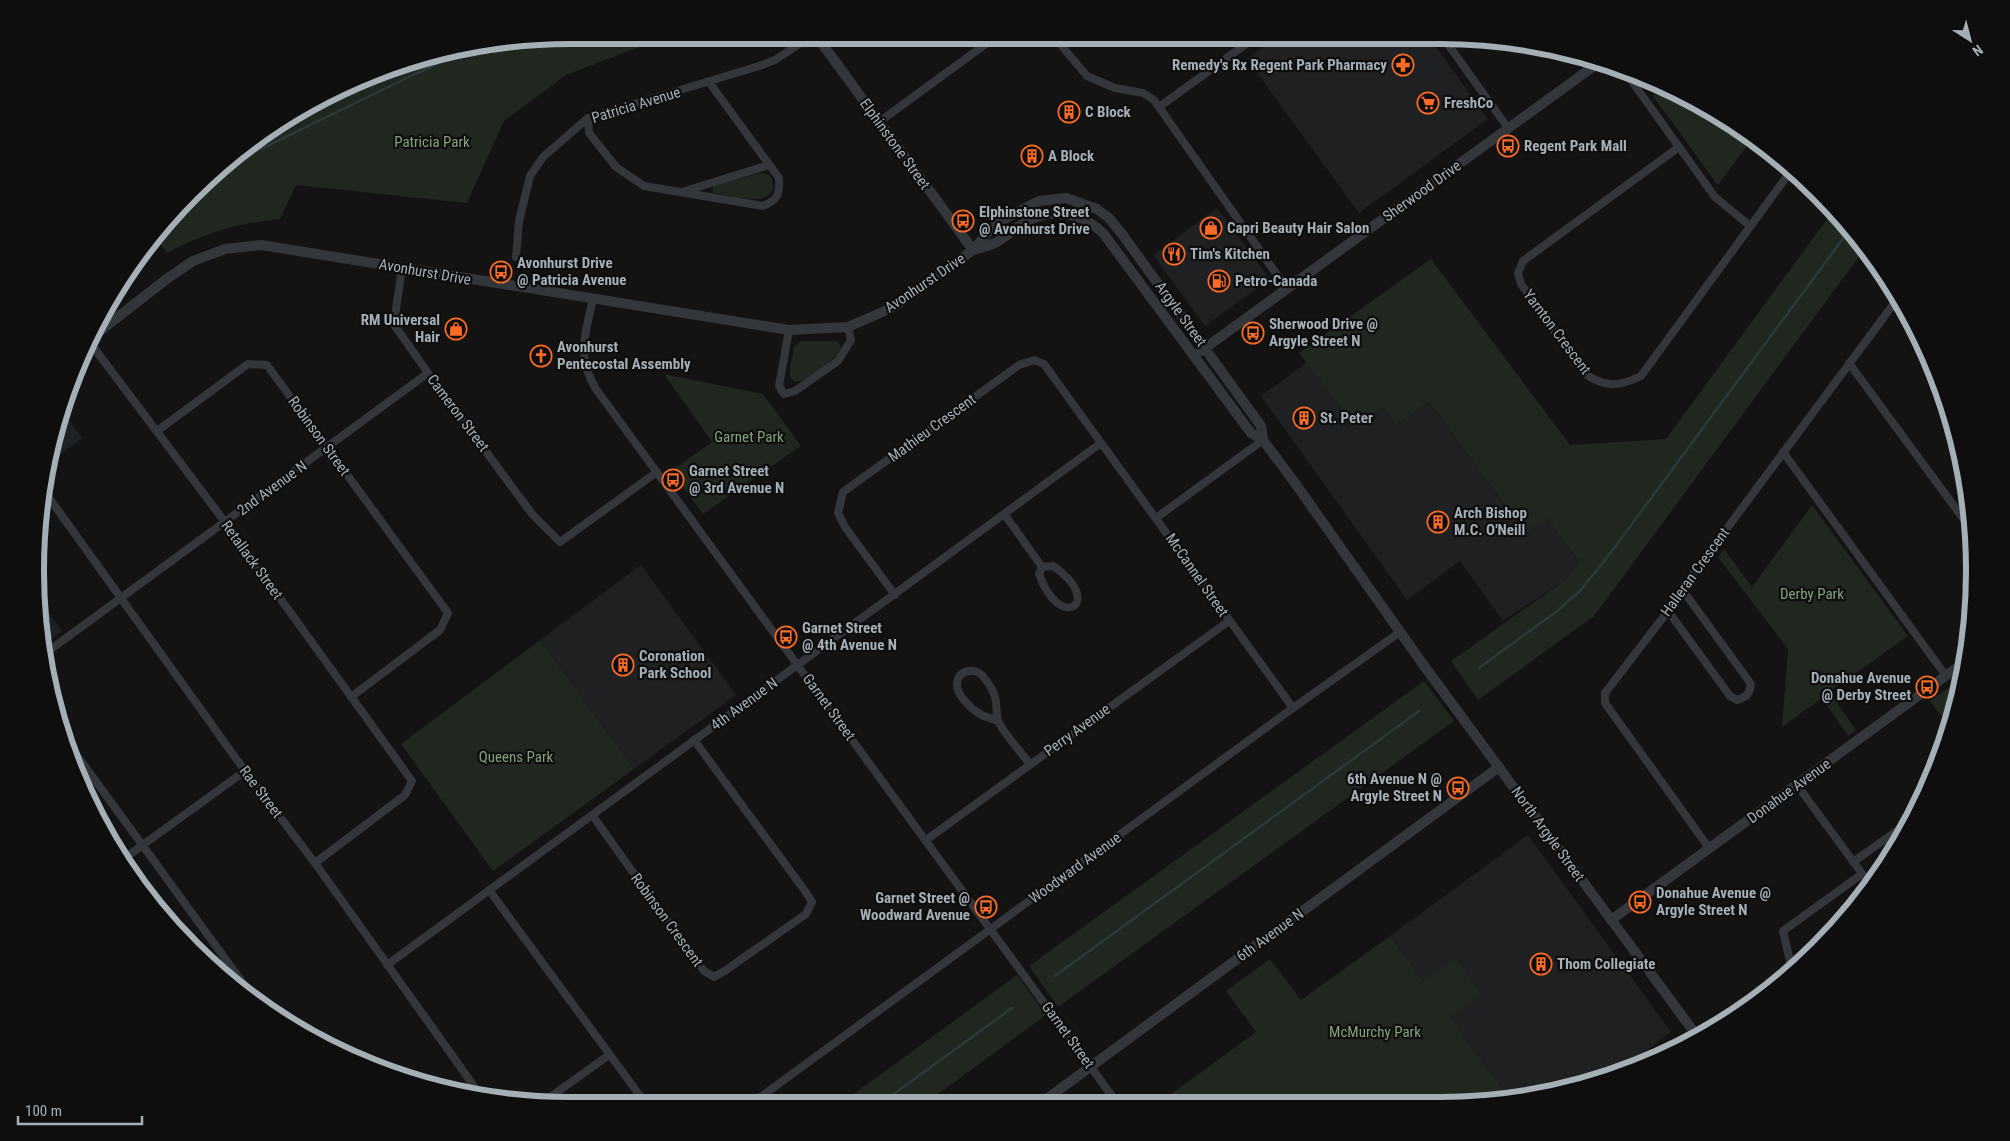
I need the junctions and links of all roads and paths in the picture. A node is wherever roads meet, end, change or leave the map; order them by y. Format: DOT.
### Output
graph roads {
  1 [pos="798,44"];
  2 [pos="822,44"];
  3 [pos="986,44"];
  4 [pos="1060,44"];
  5 [pos="1246,44"];
  6 [pos="1448,44"];
  7 [pos="1593,67"];
  8 [pos="1631,80"];
  9 [pos="710,82"];
  10 [pos="1160,107"];
  11 [pos="588,118"];
  12 [pos="879,122"];
  13 [pos="1508,128"];
  14 [pos="1679,147"];
  15 [pos="769,166"];
  16 [pos="1788,175"];
  17 [pos="680,193"];
  18 [pos="1080,203"];
  19 [pos="1069,214"];
  20 [pos="1750,226"];
  21 [pos="973,250"];
  22 [pos="516,256"];
  23 [pos="402,268"];
  24 [pos="1287,289"];
  25 [pos="593,298"];
  26 [pos="1894,304"];
  27 [pos="848,327"];
  28 [pos="102,330"];
  29 [pos="789,330"];
  30 [pos="93,348"];
  31 [pos="1206,348"];
  32 [pos="1194,356"];
  33 [pos="1849,363"];
  34 [pos="428,373"];
  35 [pos="157,431"];
  36 [pos="1263,440"];
  37 [pos="1100,443"];
  38 [pos="328,447"];
  39 [pos="1783,452"];
  40 [pos="657,472"];
  41 [pos="49,497"];
  42 [pos="1963,514"];
  43 [pos="1005,515"];
  44 [pos="1156,518"];
  45 [pos="225,522"];
  46 [pos="1042,567"];
  47 [pos="1682,588"];
  48 [pos="895,595"];
  49 [pos="122,597"];
  50 [pos="1668,611"];
  51 [pos="1229,621"];
  52 [pos="1400,632"];
  53 [pos="50,650"];
  54 [pos="798,665"];
  55 [pos="1957,668"];
  56 [pos="1946,676"];
  57 [pos="351,697"];
  58 [pos="1293,708"];
  59 [pos="998,721"];
  60 [pos="694,740"];
  61 [pos="79,758"];
  62 [pos="1030,764"];
  63 [pos="1499,768"];
  64 [pos="244,771"];
  65 [pos="1797,785"];
  66 [pos="592,815"];
  67 [pos="1898,830"];
  68 [pos="926,840"];
  69 [pos="142,846"];
  70 [pos="1709,848"];
  71 [pos="128,856"];
  72 [pos="1854,862"];
  73 [pos="314,864"];
  74 [pos="1862,874"];
  75 [pos="1866,879"];
  76 [pos="489,890"];
  77 [pos="1611,920"];
  78 [pos="991,930"];
  79 [pos="1791,963"];
  80 [pos="387,964"];
  81 [pos="243,983"];
  82 [pos="1694,1032"];
  83 [pos="609,1055"];
  84 [pos="1091,1066"];
  85 [pos="476,1088"];
  86 [pos="551,1096"];
  87 [pos="641,1097"];
  88 [pos="761,1097"];
  89 [pos="1049,1097"];
  90 [pos="1114,1097"];
  1 -- 9 [label="street, Patricia Avenue"];
  2 -- 12 [label="street, Elphinstone Street"];
  3 -- 12 [label="street"];
  4 -- 10 [label="street"];
  5 -- 10 [label="street"];
  6 -- 13 [label="street"];
  7 -- 13 [label="street, Sherwood Drive"];
  8 -- 14 [label="street"];
  9 -- 11 [label="street, Patricia Avenue"];
  9 -- 15 [label="street"];
  10 -- 24 [label="street"];
  11 -- 17 [label="street"];
  11 -- 22 [label="street, Patricia Avenue"];
  12 -- 21 [label="street, Elphinstone Street"];
  13 -- 24 [label="street, Sherwood Drive"];
  14 -- 20 [label="street"];
  14 -- 20 [label="street, Yarnton Crescent"];
  15 -- 17 [label="street"];
  15 -- 17 [label="street"];
  16 -- 20 [label="street, Yarnton Crescent"];
  18 -- 21 [label="street, Avonhurst Drive"];
  18 -- 31 [label="street, Argyle Street"];
  19 -- 21 [label="street, Avonhurst Drive"];
  19 -- 32 [label="street, Argyle Street"];
  21 -- 27 [label="street, Avonhurst Drive"];
  23 -- 25 [label="street, Avonhurst Drive"];
  23 -- 28 [label="street, Avonhurst Drive"];
  23 -- 34 [label="street, Cameron Street"];
  24 -- 31 [label="street, Sherwood Drive"];
  25 -- 29 [label="street, Avonhurst Drive"];
  25 -- 40 [label="street, Garnet Street"];
  26 -- 33 [label="street, Halleran Crescent"];
  27 -- 29 [label="street, Avonhurst Drive"];
  27 -- 29 [label="street"];
  30 -- 35 [label="street, Retallack Street"];
  31 -- 32 [label="street, Sherwood Drive"];
  31 -- 36 [label="street, Argyle Street"];
  32 -- 36 [label="street, Argyle Street"];
  33 -- 39 [label="street, Halleran Crescent"];
  33 -- 42 [label="street"];
  34 -- 38 [label="street, 2nd Avenue N"];
  34 -- 40 [label="street, Cameron Street"];
  35 -- 38 [label="street, Robinson Street"];
  35 -- 45 [label="street, Retallack Street"];
  36 -- 44 [label="street"];
  36 -- 52 [label="street, Argyle Street"];
  37 -- 43 [label="street, 4th Avenue N"];
  37 -- 44 [label="street, McCannel Street"];
  37 -- 48 [label="street, Mathieu Crescent"];
  38 -- 45 [label="street, 2nd Avenue N"];
  38 -- 57 [label="street, Robinson Street"];
  39 -- 47 [label="street, Halleran Crescent"];
  39 -- 56 [label="street"];
  40 -- 54 [label="street, Garnet Street"];
  41 -- 49 [label="street, Rae Street"];
  43 -- 46 [label="street"];
  43 -- 48 [label="street, 4th Avenue N"];
  44 -- 51 [label="street, McCannel Street"];
  45 -- 49 [label="street, 2nd Avenue N"];
  45 -- 57 [label="street, Retallack Street"];
  46 -- 46 [label="street"];
  47 -- 50 [label="street, Halleran Crescent"];
  47 -- 50 [label="street"];
  48 -- 54 [label="street, 4th Avenue N"];
  49 -- 53 [label="street, 2nd Avenue N"];
  49 -- 64 [label="street, Rae Street"];
  50 -- 70 [label="street, Halleran Crescent"];
  51 -- 58 [label="street, McCannel Street"];
  51 -- 62 [label="street, Perry Avenue"];
  52 -- 58 [label="street, Woodward Avenue"];
  52 -- 63 [label="street, North Argyle Street"];
  54 -- 60 [label="street, 4th Avenue N"];
  54 -- 68 [label="street, Garnet Street"];
  55 -- 56 [label="street, Donahue Avenue"];
  56 -- 65 [label="street, Donahue Avenue"];
  57 -- 73 [label="street, Retallack Street"];
  58 -- 78 [label="street, Woodward Avenue"];
  59 -- 59 [label="street"];
  59 -- 62 [label="street"];
  60 -- 66 [label="street, 4th Avenue N"];
  60 -- 66 [label="street, Robinson Crescent"];
  61 -- 69 [label="street"];
  62 -- 68 [label="street, Perry Avenue"];
  63 -- 77 [label="street, North Argyle Street"];
  63 -- 84 [label="street, 6th Avenue N"];
  64 -- 69 [label="street"];
  64 -- 73 [label="street, Rae Street"];
  65 -- 70 [label="street, Donahue Avenue"];
  65 -- 72 [label="street"];
  66 -- 76 [label="street, 4th Avenue N"];
  67 -- 72 [label="street"];
  68 -- 78 [label="street, Garnet Street"];
  69 -- 71 [label="street"];
  69 -- 81 [label="street"];
  70 -- 77 [label="street, Donahue Avenue"];
  72 -- 74 [label="street"];
  73 -- 80 [label="street, Rae Street"];
  74 -- 75 [label="street"];
  74 -- 79 [label="street"];
  76 -- 80 [label="street, 4th Avenue N"];
  76 -- 83 [label="street"];
  77 -- 82 [label="street, North Argyle Street"];
  78 -- 84 [label="street, Garnet Street"];
  78 -- 88 [label="street, Woodward Avenue"];
  80 -- 85 [label="street, Rae Street"];
  83 -- 86 [label="street"];
  83 -- 87 [label="street"];
  84 -- 89 [label="street, 6th Avenue N"];
  84 -- 90 [label="street, Garnet Street"];
}
